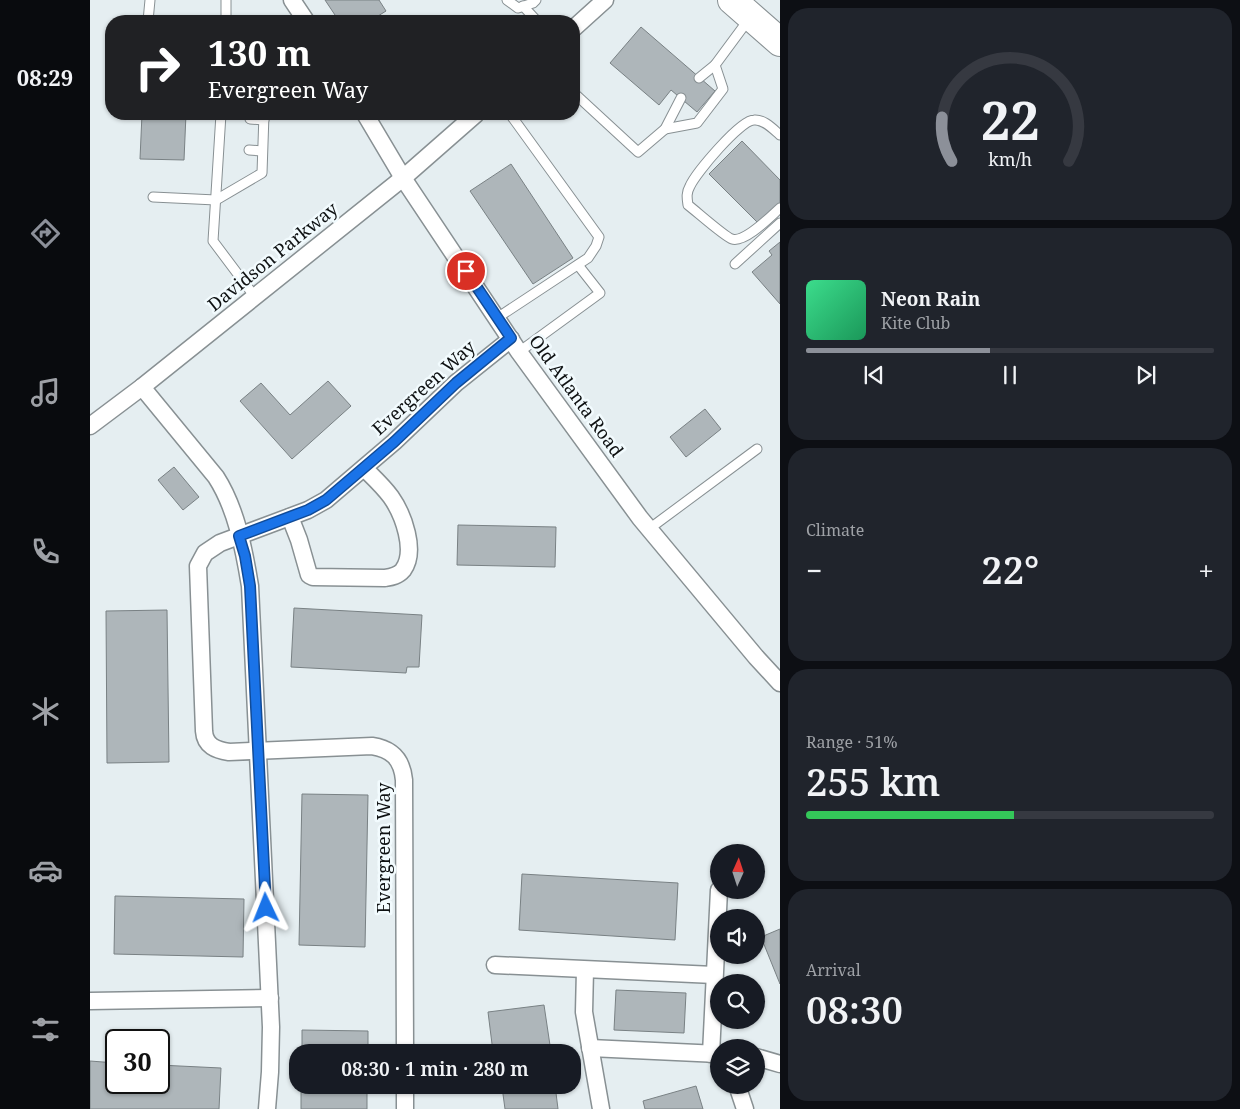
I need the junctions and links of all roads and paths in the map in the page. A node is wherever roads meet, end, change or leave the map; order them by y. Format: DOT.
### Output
graph roads {
  1 [pos="150,0"];
  2 [pos="226,0"];
  3 [pos="292,0"];
  4 [pos="507,0"];
  5 [pos="536,0"];
  6 [pos="605,0"];
  7 [pos="523,6"];
  8 [pos="742,8"];
  9 [pos="149,15"];
  10 [pos="226,15"];
  11 [pos="302,15"];
  12 [pos="531,15"];
  13 [pos="580,23"];
  14 [pos="780,42"];
  15 [pos="714,65"];
  16 [pos="699,78"];
  17 [pos="681,98"];
  18 [pos="580,99"];
  19 [pos="224,120"];
  20 [pos="264,120"];
  21 [pos="369,120"];
  22 [pos="469,120"];
  23 [pos="514,120"];
  24 [pos="665,128"];
  25 [pos="780,136"];
  26 [pos="249,150"];
  27 [pos="262,150"];
  28 [pos="403,178"];
  29 [pos="152,197"];
  30 [pos="216,200"];
  31 [pos="780,208"];
  32 [pos="780,223"];
  33 [pos="735,264"];
  34 [pos="578,265"];
  35 [pos="254,297"];
  36 [pos="497,318"];
  37 [pos="515,345"];
  38 [pos="142,387"];
  39 [pos="90,426"];
  40 [pos="757,450"];
  41 [pos="364,468"];
  42 [pos="290,517"];
  43 [pos="649,529"];
  44 [pos="239,536"];
  45 [pos="780,683"];
  46 [pos="259,750"];
  47 [pos="718,899"];
  48 [pos="495,965"];
  49 [pos="585,970"];
  50 [pos="714,974"];
  51 [pos="710,975"];
  52 [pos="270,998"];
  53 [pos="90,1001"];
  54 [pos="405,1044"];
  55 [pos="590,1048"];
  56 [pos="710,1054"];
  57 [pos="765,1060"];
  58 [pos="780,1064"];
  59 [pos="405,1094"];
  60 [pos="740,1094"];
  61 [pos="268,1109"];
  62 [pos="405,1109"];
  63 [pos="601,1109"];
  64 [pos="745,1109"];
  1 -- 9 [label="lane"];
  2 -- 10 [label="lane"];
  3 -- 11 [label="street"];
  4 -- 7 [label="lane"];
  5 -- 7 [label="lane"];
  6 -- 13 [label="street"];
  7 -- 12 [label="lane"];
  8 -- 14 [label="highway"];
  8 -- 15 [label="lane"];
  15 -- 16 [label="lane"];
  15 -- 24 [label="lane"];
  17 -- 24 [label="lane"];
  18 -- 24 [label="lane"];
  19 -- 30 [label="lane"];
  20 -- 27 [label="lane"];
  21 -- 28 [label="street, Old Atlanta Road"];
  22 -- 28 [label="street, Davidson Parkway"];
  23 -- 34 [label="lane"];
  25 -- 31 [label="lane"];
  26 -- 27 [label="lane"];
  27 -- 30 [label="lane"];
  28 -- 35 [label="street, Davidson Parkway"];
  28 -- 36 [label="street, Old Atlanta Road"];
  29 -- 30 [label="lane"];
  30 -- 35 [label="lane"];
  32 -- 33 [label="lane"];
  34 -- 36 [label="lane"];
  34 -- 37 [label="lane"];
  35 -- 38 [label="street, Davidson Parkway"];
  36 -- 37 [label="street, Old Atlanta Road"];
  37 -- 41 [label="street, Evergreen Way"];
  37 -- 43 [label="street, Old Atlanta Road"];
  38 -- 39 [label="street, Davidson Parkway"];
  38 -- 44 [label="street"];
  40 -- 43 [label="lane"];
  41 -- 42 [label="street, Evergreen Way"];
  41 -- 42 [label="street"];
  42 -- 44 [label="street, Evergreen Way"];
  43 -- 45 [label="street, Old Atlanta Road"];
  44 -- 46 [label="street"];
  44 -- 46 [label="street, Evergreen Way"];
  46 -- 52 [label="street"];
  46 -- 54 [label="street, Evergreen Way"];
  47 -- 50 [label="street"];
  48 -- 49 [label="street"];
  49 -- 51 [label="street"];
  49 -- 55 [label="street"];
  52 -- 53 [label="street"];
  52 -- 61 [label="street"];
  55 -- 56 [label="street"];
  55 -- 63 [label="street"];
  57 -- 58 [label="street"];
  59 -- 62 [label="street"];
  60 -- 64 [label="street"];
}
